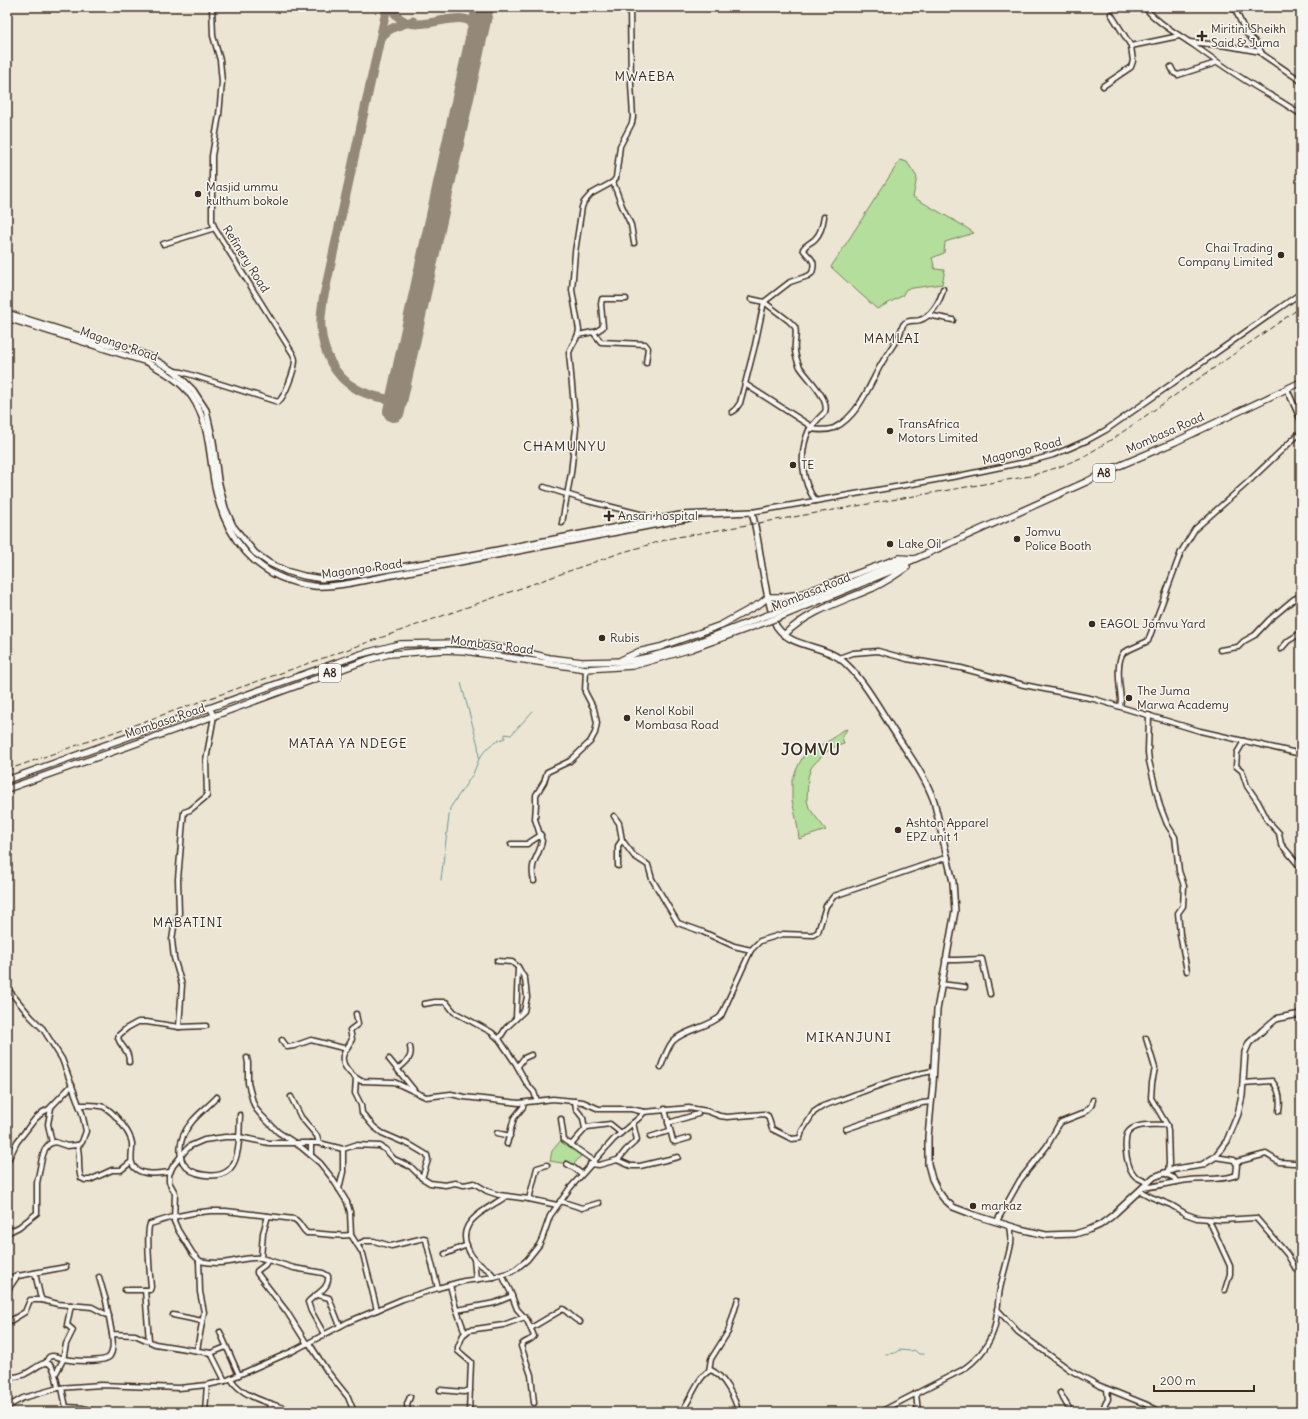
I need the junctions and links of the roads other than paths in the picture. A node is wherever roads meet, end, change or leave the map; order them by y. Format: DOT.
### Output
graph roads {
  1 [pos="212,7"];
  2 [pos="630,7"];
  3 [pos="1144,7"];
  4 [pos="1234,7"];
  5 [pos="1111,14"];
  6 [pos="1179,36"];
  7 [pos="1189,42"];
  8 [pos="1131,46"];
  9 [pos="1261,52"];
  10 [pos="1216,62"];
  11 [pos="1171,67"];
  12 [pos="1301,81"];
  13 [pos="1103,86"];
  14 [pos="1301,114"];
  15 [pos="613,182"];
  16 [pos="824,217"];
  17 [pos="215,228"];
  18 [pos="163,244"];
  19 [pos="634,244"];
  20 [pos="942,289"];
  21 [pos="1301,293"];
  22 [pos="626,299"];
  23 [pos="751,299"];
  24 [pos="764,302"];
  25 [pos="7,314"];
  26 [pos="928,315"];
  27 [pos="953,320"];
  28 [pos="594,333"];
  29 [pos="578,335"];
  30 [pos="646,363"];
  31 [pos="174,371"];
  32 [pos="1301,382"];
  33 [pos="745,384"];
  34 [pos="1287,389"];
  35 [pos="732,412"];
  36 [pos="1301,421"];
  37 [pos="811,428"];
  38 [pos="1301,432"];
  39 [pos="544,487"];
  40 [pos="567,495"];
  41 [pos="816,501"];
  42 [pos="752,512"];
  43 [pos="711,514"];
  44 [pos="651,521"];
  45 [pos="562,523"];
  46 [pos="916,559"];
  47 [pos="349,576"];
  48 [pos="351,583"];
  49 [pos="1301,596"];
  50 [pos="768,597"];
  51 [pos="1301,633"];
  52 [pos="784,635"];
  53 [pos="714,639"];
  54 [pos="1281,649"];
  55 [pos="1220,650"];
  56 [pos="839,658"];
  57 [pos="617,661"];
  58 [pos="586,669"];
  59 [pos="1120,706"];
  60 [pos="210,708"];
  61 [pos="1149,715"];
  62 [pos="214,716"];
  63 [pos="1244,741"];
  64 [pos="1301,754"];
  65 [pos="7,780"];
  66 [pos="7,788"];
  67 [pos="614,816"];
  68 [pos="541,836"];
  69 [pos="622,840"];
  70 [pos="511,844"];
  71 [pos="948,857"];
  72 [pos="618,866"];
  73 [pos="1301,868"];
  74 [pos="534,881"];
  75 [pos="751,950"];
  76 [pos="945,960"];
  77 [pos="497,961"];
  78 [pos="518,967"];
  79 [pos="1187,971"];
  80 [pos="941,984"];
  81 [pos="965,987"];
  82 [pos="7,988"];
  83 [pos="990,994"];
  84 [pos="424,1004"];
  85 [pos="356,1014"];
  86 [pos="1301,1014"];
  87 [pos="516,1018"];
  88 [pos="179,1026"];
  89 [pos="206,1026"];
  90 [pos="1146,1038"];
  91 [pos="499,1039"];
  92 [pos="282,1040"];
  93 [pos="410,1046"];
  94 [pos="347,1049"];
  95 [pos="531,1055"];
  96 [pos="247,1058"];
  97 [pos="389,1059"];
  98 [pos="129,1062"];
  99 [pos="518,1066"];
  100 [pos="661,1067"];
  101 [pos="398,1069"];
  102 [pos="933,1071"];
  103 [pos="356,1079"];
  104 [pos="1243,1083"];
  105 [pos="72,1085"];
  106 [pos="414,1090"];
  107 [pos="217,1097"];
  108 [pos="291,1097"];
  109 [pos="1093,1100"];
  110 [pos="537,1101"];
  111 [pos="575,1101"];
  112 [pos="931,1102"];
  113 [pos="524,1103"];
  114 [pos="79,1105"];
  115 [pos="51,1108"];
  116 [pos="665,1110"];
  117 [pos="1279,1111"];
  118 [pos="644,1112"];
  119 [pos="698,1114"];
  120 [pos="240,1115"];
  121 [pos="561,1119"];
  122 [pos="633,1123"];
  123 [pos="668,1123"];
  124 [pos="1167,1125"];
  125 [pos="585,1129"];
  126 [pos="846,1129"];
  127 [pos="669,1131"];
  128 [pos="497,1133"];
  129 [pos="621,1133"];
  130 [pos="510,1136"];
  131 [pos="650,1136"];
  132 [pos="239,1137"];
  133 [pos="689,1138"];
  134 [pos="52,1143"];
  135 [pos="294,1143"];
  136 [pos="311,1143"];
  137 [pos="319,1143"];
  138 [pos="507,1144"];
  139 [pos="571,1145"];
  140 [pos="78,1146"];
  141 [pos="343,1149"];
  142 [pos="181,1155"];
  143 [pos="311,1156"];
  144 [pos="678,1157"];
  145 [pos="1215,1157"];
  146 [pos="618,1160"];
  147 [pos="7,1162"];
  148 [pos="131,1162"];
  149 [pos="592,1162"];
  150 [pos="1236,1162"];
  151 [pos="1301,1163"];
  152 [pos="567,1164"];
  153 [pos="547,1165"];
  154 [pos="170,1172"];
  155 [pos="1166,1172"];
  156 [pos="582,1174"];
  157 [pos="422,1178"];
  158 [pos="1177,1182"];
  159 [pos="1148,1183"];
  160 [pos="339,1189"];
  161 [pos="1141,1189"];
  162 [pos="505,1196"];
  163 [pos="529,1199"];
  164 [pos="560,1201"];
  165 [pos="599,1203"];
  166 [pos="557,1205"];
  167 [pos="268,1216"];
  168 [pos="173,1217"];
  169 [pos="1209,1220"];
  170 [pos="996,1222"];
  171 [pos="1010,1226"];
  172 [pos="7,1233"];
  173 [pos="351,1235"];
  174 [pos="358,1244"];
  175 [pos="467,1245"];
  176 [pos="445,1254"];
  177 [pos="261,1258"];
  178 [pos="474,1259"];
  179 [pos="268,1260"];
  180 [pos="199,1261"];
  181 [pos="66,1267"];
  182 [pos="1296,1269"];
  183 [pos="35,1273"];
  184 [pos="18,1275"];
  185 [pos="502,1275"];
  186 [pos="494,1277"];
  187 [pos="7,1278"];
  188 [pos="99,1278"];
  189 [pos="476,1280"];
  190 [pos="450,1285"];
  191 [pos="438,1288"];
  192 [pos="125,1290"];
  193 [pos="145,1290"];
  194 [pos="1225,1290"];
  195 [pos="7,1291"];
  196 [pos="318,1295"];
  197 [pos="512,1296"];
  198 [pos="738,1299"];
  199 [pos="41,1300"];
  200 [pos="71,1305"];
  201 [pos="997,1309"];
  202 [pos="377,1310"];
  203 [pos="457,1310"];
  204 [pos="173,1315"];
  205 [pos="108,1316"];
  206 [pos="525,1317"];
  207 [pos="202,1320"];
  208 [pos="580,1322"];
  209 [pos="7,1323"];
  210 [pos="340,1326"];
  211 [pos="531,1328"];
  212 [pos="220,1332"];
  213 [pos="465,1333"];
  214 [pos="112,1334"];
  215 [pos="324,1334"];
  216 [pos="149,1341"];
  217 [pos="308,1344"];
  218 [pos="226,1347"];
  219 [pos="197,1350"];
  220 [pos="210,1353"];
  221 [pos="63,1359"];
  222 [pos="46,1363"];
  223 [pos="709,1370"];
  224 [pos="56,1373"];
  225 [pos="239,1375"];
  226 [pos="7,1376"];
  227 [pos="231,1379"];
  228 [pos="225,1381"];
  229 [pos="207,1386"];
  230 [pos="60,1388"];
  231 [pos="1107,1389"];
  232 [pos="440,1390"];
  233 [pos="470,1390"];
  234 [pos="916,1393"];
  235 [pos="1060,1393"];
  236 [pos="410,1397"];
  237 [pos="270,1403"];
  238 [pos="534,1403"];
  239 [pos="7,1407"];
  240 [pos="67,1410"];
  241 [pos="284,1410"];
  242 [pos="97,1412"];
  243 [pos="205,1412"];
  244 [pos="269,1412"];
  245 [pos="295,1412"];
  246 [pos="354,1412"];
  247 [pos="408,1412"];
  248 [pos="469,1412"];
  249 [pos="681,1412"];
  250 [pos="738,1412"];
  251 [pos="880,1412"];
  252 [pos="918,1412"];
  253 [pos="1071,1412"];
  254 [pos="1101,1412"];
  255 [pos="1161,1412"];
  1 -- 17 [label="street, Refinery Road"];
  2 -- 15 [label="street"];
  3 -- 6 [label="street"];
  4 -- 9 [label="street"];
  5 -- 8 [label="street"];
  6 -- 7 [label="street"];
  6 -- 8 [label="street"];
  7 -- 9 [label="street"];
  7 -- 10 [label="street"];
  8 -- 13 [label="street"];
  9 -- 12 [label="street"];
  10 -- 11 [label="street"];
  10 -- 14 [label="street"];
  15 -- 19 [label="street"];
  15 -- 29 [label="street"];
  16 -- 24 [label="street"];
  17 -- 18 [label="street"];
  17 -- 31 [label="street, Refinery Road"];
  20 -- 26 [label="street"];
  21 -- 41 [label="street, Magongo Road"];
  22 -- 28 [label="street"];
  23 -- 24 [label="street"];
  24 -- 33 [label="street"];
  24 -- 37 [label="street"];
  25 -- 31 [label="main road, Magongo Road"];
  25 -- 48 [label="main road, Magongo Road"];
  26 -- 27 [label="street"];
  26 -- 37 [label="street"];
  28 -- 29 [label="street"];
  28 -- 30 [label="street"];
  29 -- 40 [label="street"];
  31 -- 47 [label="main road, Magongo Road"];
  32 -- 34 [label="highway, Mombasa Road / A8"];
  33 -- 35 [label="street"];
  33 -- 37 [label="street"];
  34 -- 36 [label="street"];
  34 -- 46 [label="highway, Mombasa Road / A8"];
  37 -- 41 [label="street"];
  38 -- 59 [label="street"];
  39 -- 40 [label="street"];
  40 -- 44 [label="street"];
  40 -- 45 [label="street"];
  41 -- 42 [label="street, Magongo Road"];
  42 -- 43 [label="main road, Magongo Road"];
  42 -- 50 [label="main road"];
  43 -- 44 [label="main road, Magongo Road"];
  43 -- 48 [label="main road, Magongo Road"];
  44 -- 47 [label="main road, Magongo Road"];
  46 -- 50 [label="highway"];
  46 -- 52 [label="highway"];
  46 -- 53 [label="highway, Mombasa Road / A8, bridge"];
  47 -- 48 [label="main road"];
  49 -- 55 [label="street"];
  50 -- 52 [label="main road"];
  50 -- 57 [label="highway"];
  51 -- 54 [label="street"];
  52 -- 56 [label="main road"];
  53 -- 57 [label="highway, Mombasa Road / A8"];
  53 -- 58 [label="highway, Mombasa Road / A8"];
  56 -- 59 [label="street"];
  56 -- 71 [label="main road"];
  57 -- 60 [label="highway, Mombasa Road / A8"];
  58 -- 62 [label="highway, Mombasa Road / A8"];
  58 -- 68 [label="street"];
  59 -- 61 [label="street"];
  60 -- 62 [label="street"];
  60 -- 65 [label="highway, Mombasa Road / A8"];
  61 -- 63 [label="street"];
  61 -- 79 [label="street"];
  62 -- 66 [label="highway, Mombasa Road / A8"];
  62 -- 88 [label="street"];
  63 -- 64 [label="street"];
  63 -- 73 [label="street"];
  67 -- 69 [label="street"];
  68 -- 70 [label="street"];
  68 -- 74 [label="street"];
  69 -- 72 [label="street"];
  69 -- 75 [label="street"];
  71 -- 75 [label="street"];
  71 -- 76 [label="main road"];
  75 -- 100 [label="street"];
  76 -- 80 [label="main road"];
  76 -- 83 [label="street"];
  77 -- 78 [label="street"];
  78 -- 87 [label="street"];
  78 -- 87 [label="street"];
  80 -- 81 [label="street"];
  80 -- 102 [label="main road"];
  82 -- 105 [label="street"];
  84 -- 91 [label="street"];
  85 -- 94 [label="street"];
  86 -- 104 [label="main road"];
  87 -- 91 [label="street"];
  88 -- 89 [label="street"];
  88 -- 98 [label="street"];
  90 -- 124 [label="street"];
  91 -- 99 [label="street"];
  92 -- 94 [label="street"];
  93 -- 101 [label="street"];
  94 -- 103 [label="street"];
  95 -- 99 [label="street"];
  96 -- 135 [label="street"];
  97 -- 101 [label="street"];
  99 -- 110 [label="street"];
  101 -- 106 [label="street"];
  102 -- 112 [label="main road"];
  102 -- 116 [label="street"];
  103 -- 106 [label="street"];
  103 -- 157 [label="street"];
  104 -- 117 [label="street"];
  104 -- 145 [label="main road"];
  105 -- 114 [label="street"];
  105 -- 115 [label="street"];
  106 -- 113 [label="street"];
  107 -- 142 [label="street"];
  108 -- 137 [label="street"];
  109 -- 170 [label="street"];
  110 -- 111 [label="street"];
  110 -- 113 [label="street"];
  111 -- 118 [label="street"];
  111 -- 125 [label="street"];
  112 -- 126 [label="street"];
  112 -- 170 [label="main road"];
  113 -- 130 [label="street"];
  114 -- 140 [label="street"];
  114 -- 148 [label="street"];
  115 -- 134 [label="street"];
  115 -- 147 [label="street"];
  116 -- 118 [label="street"];
  116 -- 123 [label="street"];
  118 -- 122 [label="street"];
  119 -- 123 [label="street"];
  120 -- 132 [label="street"];
  121 -- 139 [label="street"];
  122 -- 129 [label="street"];
  122 -- 146 [label="street"];
  123 -- 127 [label="street"];
  124 -- 155 [label="street"];
  124 -- 159 [label="street"];
  125 -- 129 [label="street"];
  125 -- 139 [label="street"];
  127 -- 131 [label="street"];
  127 -- 133 [label="street"];
  128 -- 130 [label="street"];
  129 -- 149 [label="street"];
  130 -- 138 [label="street"];
  132 -- 135 [label="street"];
  132 -- 142 [label="street"];
  132 -- 142 [label="street"];
  134 -- 140 [label="street"];
  134 -- 172 [label="street"];
  135 -- 136 [label="street"];
  135 -- 143 [label="street"];
  136 -- 137 [label="street"];
  136 -- 143 [label="street"];
  137 -- 141 [label="street"];
  139 -- 149 [label="street"];
  140 -- 148 [label="street"];
  141 -- 157 [label="street"];
  141 -- 160 [label="street"];
  142 -- 154 [label="street"];
  143 -- 160 [label="street"];
  144 -- 146 [label="street"];
  145 -- 150 [label="street"];
  145 -- 155 [label="main road"];
  146 -- 149 [label="street"];
  148 -- 154 [label="street"];
  149 -- 156 [label="street"];
  150 -- 151 [label="street"];
  150 -- 158 [label="street"];
  152 -- 156 [label="street"];
  153 -- 163 [label="street"];
  154 -- 168 [label="street"];
  155 -- 158 [label="street"];
  155 -- 159 [label="main road"];
  156 -- 164 [label="street"];
  157 -- 162 [label="street"];
  158 -- 161 [label="street"];
  159 -- 161 [label="main road"];
  160 -- 173 [label="street"];
  161 -- 169 [label="street"];
  161 -- 171 [label="main road"];
  162 -- 163 [label="street"];
  162 -- 175 [label="street"];
  163 -- 166 [label="street"];
  164 -- 165 [label="street"];
  164 -- 166 [label="street"];
  166 -- 185 [label="street"];
  167 -- 168 [label="street"];
  167 -- 173 [label="street"];
  167 -- 177 [label="street"];
  168 -- 180 [label="street"];
  168 -- 193 [label="street"];
  169 -- 182 [label="street"];
  169 -- 194 [label="street"];
  170 -- 171 [label="main road"];
  171 -- 201 [label="street"];
  173 -- 174 [label="street"];
  174 -- 191 [label="street"];
  174 -- 202 [label="street"];
  175 -- 176 [label="street"];
  175 -- 178 [label="street"];
  177 -- 179 [label="street"];
  177 -- 180 [label="street"];
  178 -- 186 [label="street"];
  178 -- 189 [label="street"];
  179 -- 196 [label="street"];
  179 -- 217 [label="street"];
  180 -- 207 [label="street"];
  181 -- 183 [label="street"];
  183 -- 184 [label="street"];
  183 -- 199 [label="street"];
  184 -- 187 [label="street"];
  184 -- 195 [label="street"];
  185 -- 186 [label="street"];
  185 -- 197 [label="street"];
  186 -- 189 [label="street"];
  188 -- 205 [label="street"];
  189 -- 190 [label="street"];
  190 -- 191 [label="street"];
  190 -- 203 [label="street"];
  191 -- 202 [label="street"];
  192 -- 193 [label="street"];
  193 -- 216 [label="street"];
  196 -- 210 [label="street"];
  196 -- 215 [label="street"];
  197 -- 203 [label="street"];
  197 -- 206 [label="street"];
  198 -- 223 [label="street"];
  199 -- 200 [label="street"];
  199 -- 209 [label="street"];
  200 -- 205 [label="street"];
  200 -- 221 [label="street"];
  201 -- 231 [label="street"];
  201 -- 234 [label="street"];
  202 -- 210 [label="street"];
  203 -- 213 [label="street"];
  204 -- 207 [label="street"];
  205 -- 214 [label="street"];
  206 -- 211 [label="street"];
  206 -- 213 [label="street"];
  207 -- 219 [label="street"];
  208 -- 211 [label="street"];
  210 -- 215 [label="street"];
  211 -- 238 [label="street"];
  212 -- 218 [label="street"];
  213 -- 233 [label="street"];
  214 -- 216 [label="street"];
  214 -- 221 [label="street"];
  215 -- 217 [label="street"];
  216 -- 219 [label="street"];
  217 -- 225 [label="street"];
  217 -- 246 [label="street"];
  218 -- 220 [label="street"];
  218 -- 225 [label="street"];
  219 -- 220 [label="street"];
  220 -- 228 [label="street"];
  221 -- 222 [label="street"];
  221 -- 224 [label="street"];
  222 -- 224 [label="street"];
  222 -- 226 [label="street"];
  223 -- 249 [label="street"];
  223 -- 250 [label="street"];
  224 -- 230 [label="street"];
  225 -- 227 [label="street"];
  227 -- 228 [label="street"];
  227 -- 237 [label="street"];
  228 -- 229 [label="street"];
  229 -- 230 [label="street"];
  229 -- 243 [label="street"];
  230 -- 239 [label="street"];
  230 -- 240 [label="street"];
  231 -- 254 [label="street"];
  231 -- 255 [label="street"];
  232 -- 233 [label="street"];
  233 -- 248 [label="street"];
  234 -- 251 [label="street"];
  234 -- 252 [label="street"];
  235 -- 253 [label="street"];
  236 -- 247 [label="street"];
  237 -- 241 [label="street"];
  237 -- 244 [label="street"];
  240 -- 242 [label="street"];
  241 -- 245 [label="street"];
}
